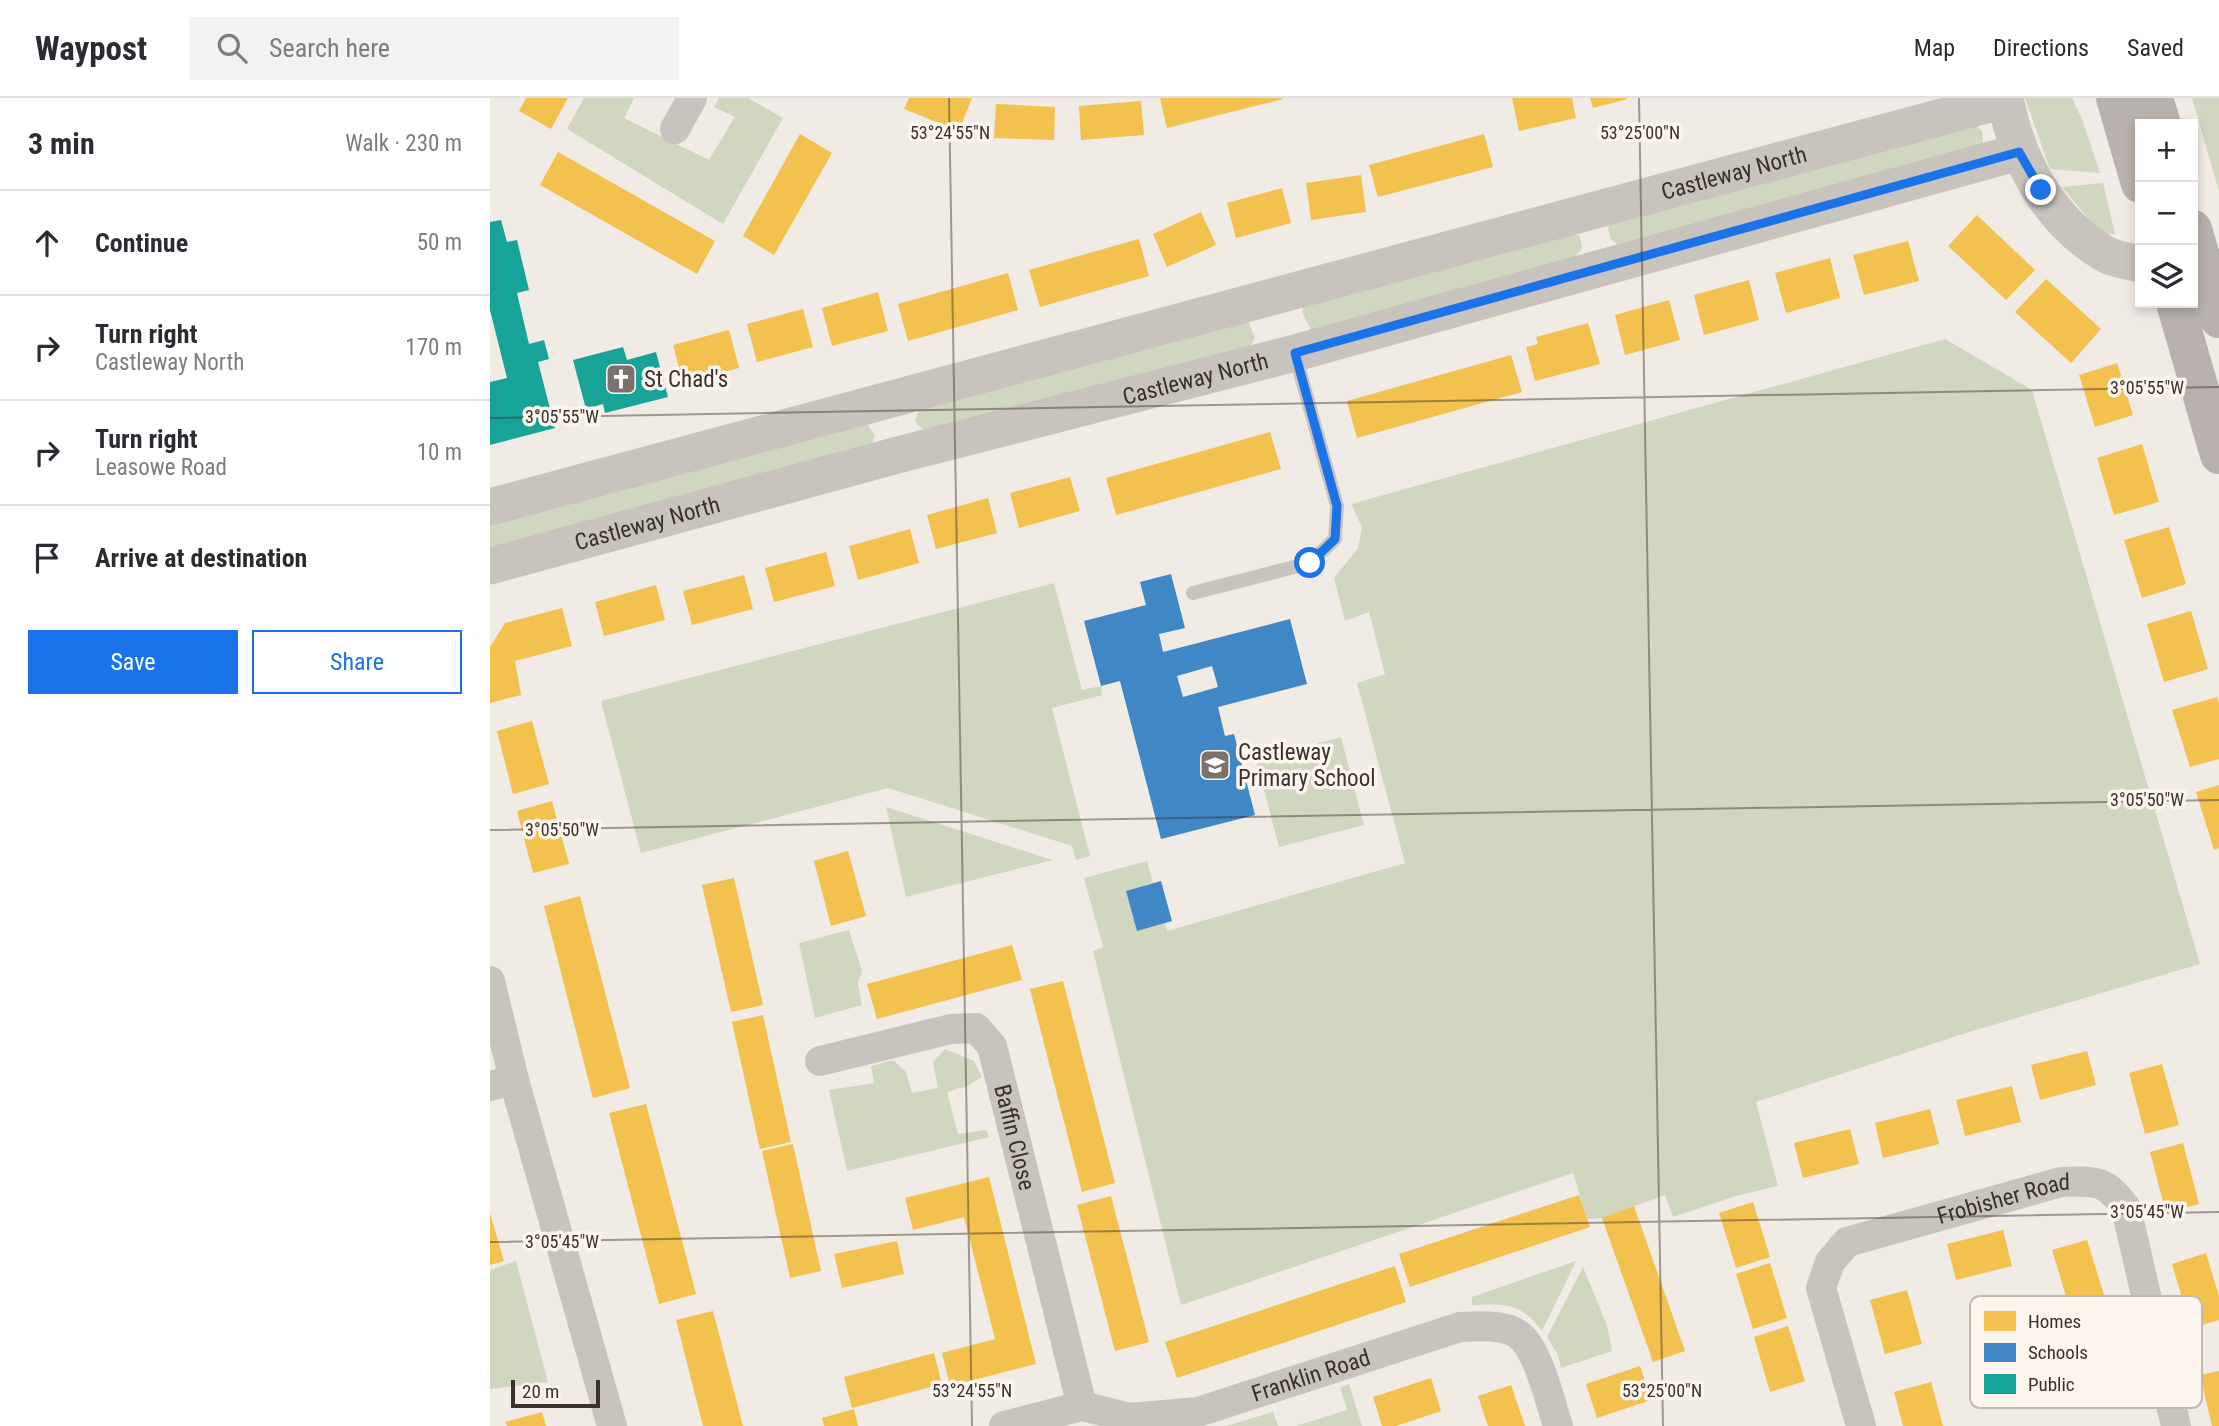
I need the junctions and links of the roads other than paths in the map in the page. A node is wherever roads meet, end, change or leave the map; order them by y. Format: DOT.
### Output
graph roads {
  1 [pos="692,98"];
  2 [pos="2115,98"];
  3 [pos="2154,98"];
  4 [pos="2005,99"];
  5 [pos="2160,119"];
  6 [pos="675,129"];
  7 [pos="2019,152"];
  8 [pos="2139,182"];
  9 [pos="1586,214"];
  10 [pos="2196,245"];
  11 [pos="2135,261"];
  12 [pos="1600,268"];
  13 [pos="1280,295"];
  14 [pos="2176,308"];
  15 [pos="2219,319"];
  16 [pos="1295,353"];
  17 [pos="882,403"];
  18 [pos="2219,455"];
  19 [pos="894,456"];
  20 [pos="490,507"];
  21 [pos="490,566"];
  22 [pos="1193,593"];
  23 [pos="490,981"];
  24 [pos="820,1061"];
  25 [pos="502,1083"];
  26 [pos="2146,1296"];
  27 [pos="1082,1406"];
  28 [pos="2172,1408"];
  29 [pos="611,1426"];
  30 [pos="1004,1426"];
  31 [pos="1559,1426"];
  32 [pos="1861,1426"];
  33 [pos="2176,1426"];
  1 -- 6 [label="street"];
  2 -- 8 [label="main road"];
  3 -- 5 [label="main road"];
  4 -- 7 [label="street"];
  4 -- 9 [label="street, Castleway North"];
  7 -- 11 [label="street"];
  7 -- 12 [label="street, Castleway North"];
  9 -- 12 [label="street"];
  9 -- 13 [label="street, Castleway North"];
  10 -- 15 [label="main road"];
  12 -- 16 [label="street, Castleway North"];
  13 -- 16 [label="street"];
  13 -- 17 [label="street, Castleway North"];
  14 -- 18 [label="main road"];
  16 -- 19 [label="street, Castleway North"];
  16 -- 22 [label="lane"];
  17 -- 19 [label="street"];
  17 -- 20 [label="street, Castleway North"];
  19 -- 21 [label="street, Castleway North"];
  23 -- 25 [label="street"];
  24 -- 27 [label="street, Baffin Close"];
  25 -- 29 [label="street"];
  26 -- 32 [label="street, Frobisher Road"];
  27 -- 30 [label="street, Franklin Road"];
  27 -- 31 [label="street, Franklin Road"];
  28 -- 33 [label="street, Frobisher Road"];
}
